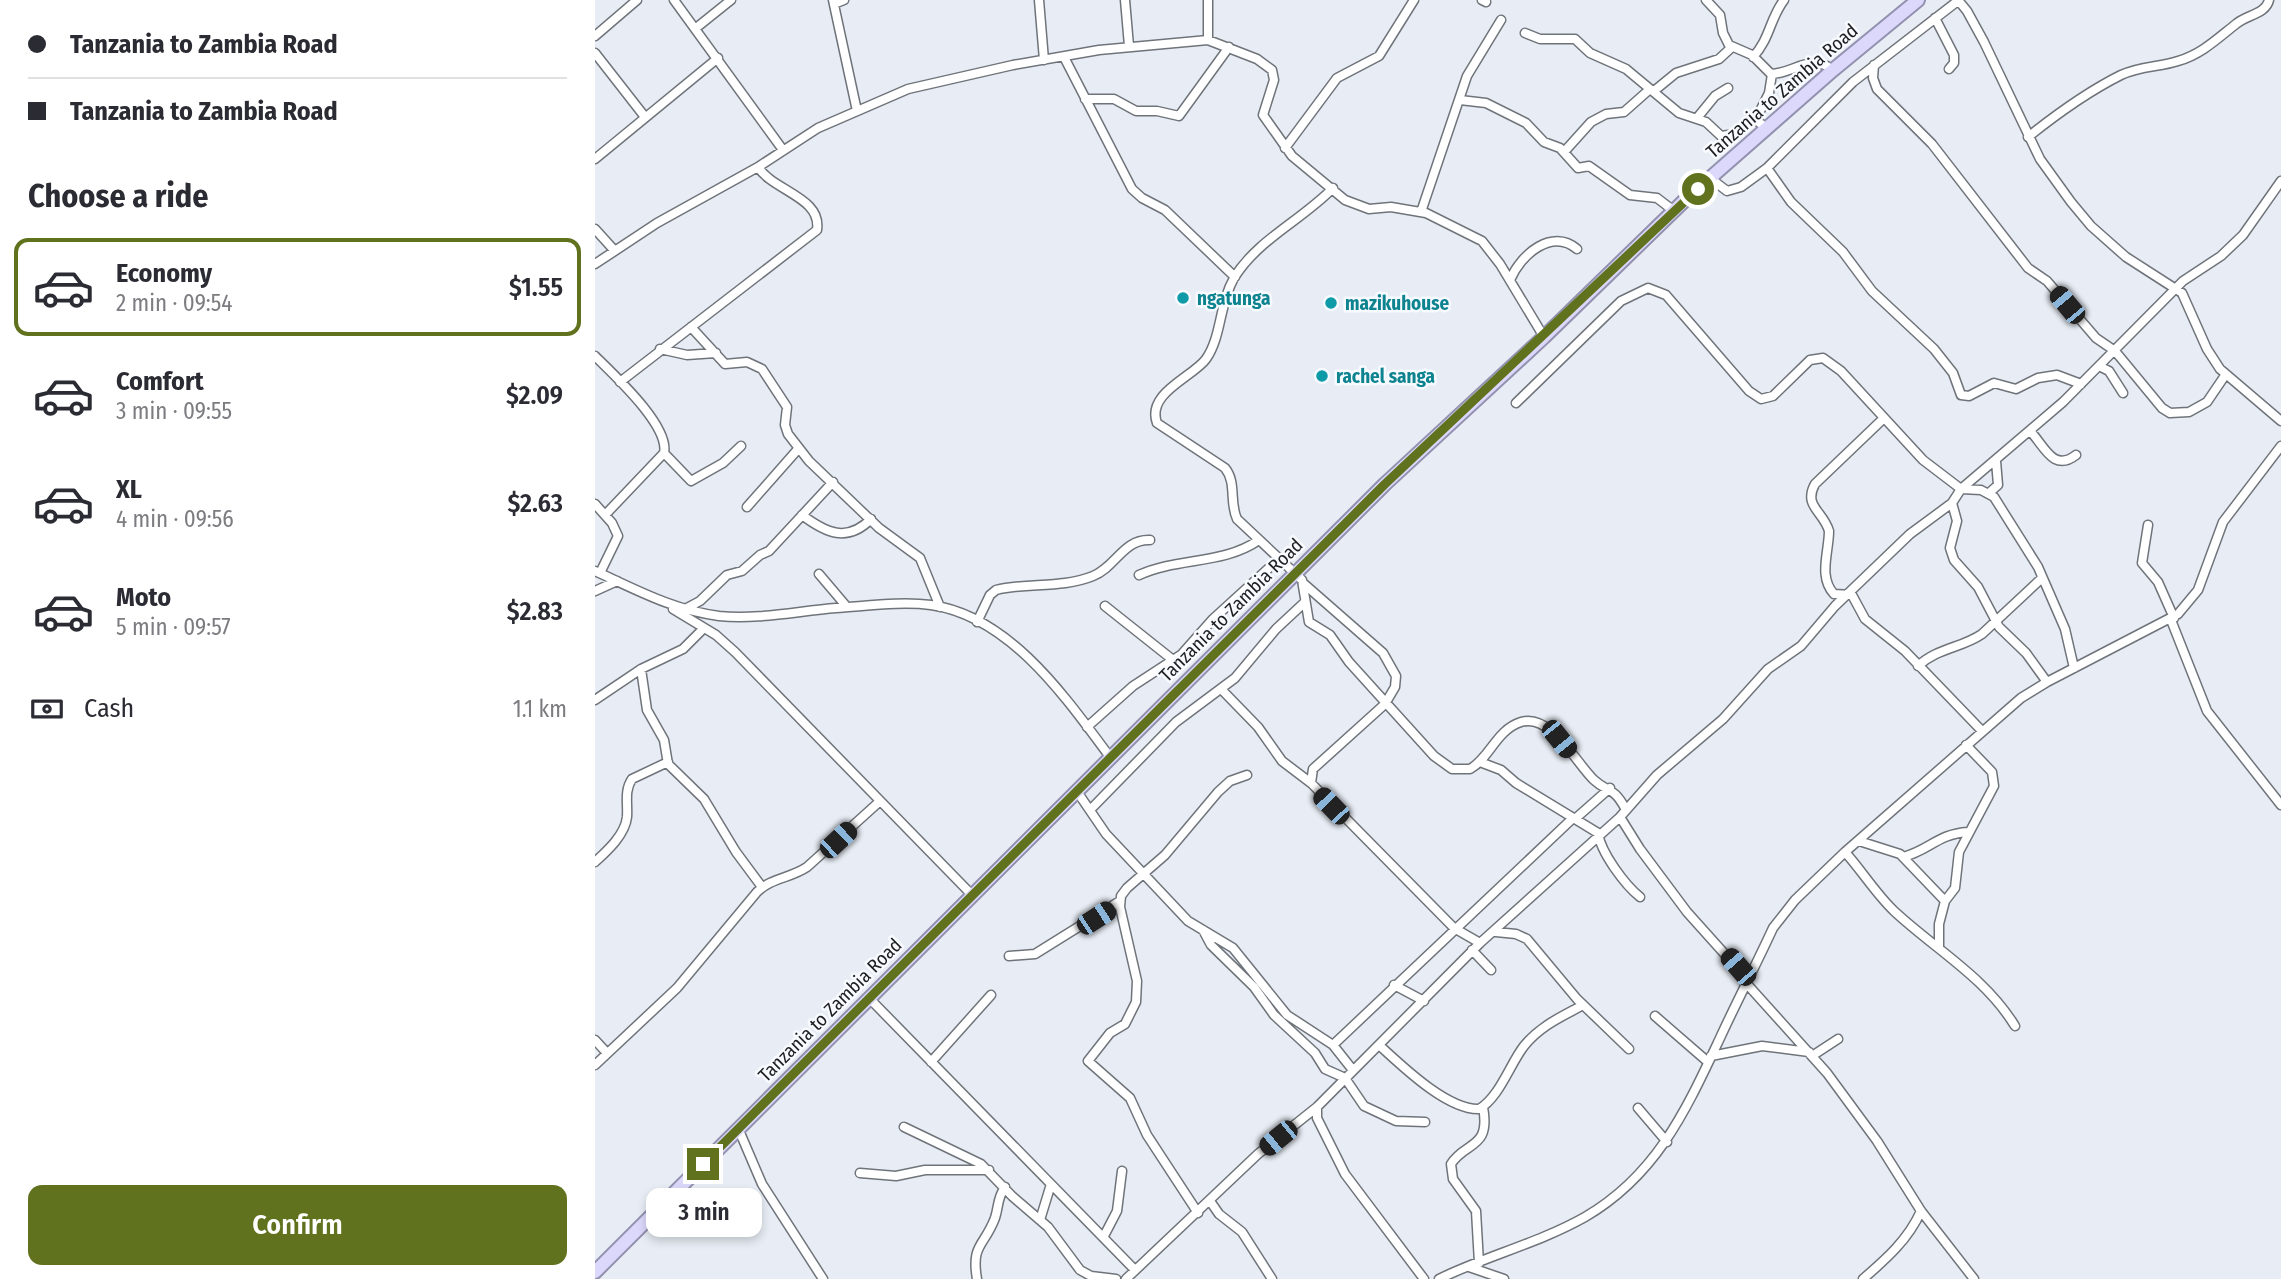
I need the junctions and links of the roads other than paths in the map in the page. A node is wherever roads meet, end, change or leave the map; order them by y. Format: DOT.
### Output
graph roads {
  1 [pos="637,0"];
  2 [pos="674,0"];
  3 [pos="731,0"];
  4 [pos="844,0"];
  5 [pos="1039,0"];
  6 [pos="1125,0"];
  7 [pos="1208,0"];
  8 [pos="1413,0"];
  9 [pos="1706,0"];
  10 [pos="1784,0"];
  11 [pos="1918,0"];
  12 [pos="1958,0"];
  13 [pos="2269,0"];
  14 [pos="833,2"];
  15 [pos="1935,18"];
  16 [pos="1501,20"];
  17 [pos="696,28"];
  18 [pos="1525,33"];
  19 [pos="595,36"];
  20 [pos="1208,40"];
  21 [pos="1129,46"];
  22 [pos="1229,47"];
  23 [pos="1732,47"];
  24 [pos="595,53"];
  25 [pos="1064,57"];
  26 [pos="1753,57"];
  27 [pos="718,58"];
  28 [pos="1044,60"];
  29 [pos="1874,65"];
  30 [pos="1949,69"];
  31 [pos="1833,70"];
  32 [pos="1772,74"];
  33 [pos="1728,88"];
  34 [pos="1652,90"];
  35 [pos="1085,99"];
  36 [pos="1460,100"];
  37 [pos="857,110"];
  38 [pos="645,117"];
  39 [pos="1697,118"];
  40 [pos="1756,119"];
  41 [pos="1767,128"];
  42 [pos="2028,138"];
  43 [pos="1286,148"];
  44 [pos="783,150"];
  45 [pos="1564,152"];
  46 [pos="595,159"];
  47 [pos="758,167"];
  48 [pos="1767,168"];
  49 [pos="1710,178"];
  50 [pos="2281,181"];
  51 [pos="1333,188"];
  52 [pos="1674,211"];
  53 [pos="1421,212"];
  54 [pos="595,229"];
  55 [pos="1577,249"];
  56 [pos="614,250"];
  57 [pos="595,264"];
  58 [pos="1235,277"];
  59 [pos="1510,280"];
  60 [pos="2174,289"];
  61 [pos="691,327"];
  62 [pos="1544,337"];
  63 [pos="660,349"];
  64 [pos="2115,351"];
  65 [pos="716,353"];
  66 [pos="595,356"];
  67 [pos="2099,366"];
  68 [pos="2226,374"];
  69 [pos="620,382"];
  70 [pos="2081,384"];
  71 [pos="2123,393"];
  72 [pos="1516,404"];
  73 [pos="1884,418"];
  74 [pos="2281,421"];
  75 [pos="2030,431"];
  76 [pos="741,446"];
  77 [pos="799,448"];
  78 [pos="2279,451"];
  79 [pos="664,453"];
  80 [pos="2077,455"];
  81 [pos="1996,461"];
  82 [pos="833,482"];
  83 [pos="1961,489"];
  84 [pos="1989,493"];
  85 [pos="1952,503"];
  86 [pos="595,504"];
  87 [pos="747,507"];
  88 [pos="605,515"];
  89 [pos="802,516"];
  90 [pos="871,519"];
  91 [pos="2148,525"];
  92 [pos="1150,540"];
  93 [pos="1259,540"];
  94 [pos="1280,558"];
  95 [pos="597,572"];
  96 [pos="819,574"];
  97 [pos="1139,575"];
  98 [pos="1300,578"];
  99 [pos="2042,578"];
  100 [pos="617,581"];
  101 [pos="595,591"];
  102 [pos="1849,593"];
  103 [pos="1305,602"];
  104 [pos="1105,606"];
  105 [pos="671,607"];
  106 [pos="847,607"];
  107 [pos="940,607"];
  108 [pos="685,610"];
  109 [pos="2173,619"];
  110 [pos="977,622"];
  111 [pos="1996,623"];
  112 [pos="703,628"];
  113 [pos="1173,660"];
  114 [pos="1917,666"];
  115 [pos="2074,667"];
  116 [pos="641,668"];
  117 [pos="2047,682"];
  118 [pos="1222,690"];
  119 [pos="595,700"];
  120 [pos="1385,704"];
  121 [pos="1087,727"];
  122 [pos="1982,731"];
  123 [pos="1965,745"];
  124 [pos="1109,757"];
  125 [pos="668,762"];
  126 [pos="1480,762"];
  127 [pos="1247,775"];
  128 [pos="1311,783"];
  129 [pos="1611,788"];
  130 [pos="1076,790"];
  131 [pos="879,802"];
  132 [pos="2281,805"];
  133 [pos="1625,808"];
  134 [pos="1090,810"];
  135 [pos="1620,817"];
  136 [pos="1574,818"];
  137 [pos="1968,832"];
  138 [pos="1598,833"];
  139 [pos="1859,841"];
  140 [pos="1845,852"];
  141 [pos="1903,857"];
  142 [pos="595,862"];
  143 [pos="1145,873"];
  144 [pos="762,887"];
  145 [pos="973,896"];
  146 [pos="1640,897"];
  147 [pos="1120,901"];
  148 [pos="1945,901"];
  149 [pos="1454,928"];
  150 [pos="1203,930"];
  151 [pos="1496,932"];
  152 [pos="1480,943"];
  153 [pos="1939,948"];
  154 [pos="1472,950"];
  155 [pos="1009,956"];
  156 [pos="1491,970"];
  157 [pos="1747,981"];
  158 [pos="1394,985"];
  159 [pos="991,995"];
  160 [pos="869,998"];
  161 [pos="1424,1001"];
  162 [pos="1583,1006"];
  163 [pos="1655,1016"];
  164 [pos="2015,1026"];
  165 [pos="1838,1039"];
  166 [pos="595,1040"];
  167 [pos="1333,1045"];
  168 [pos="1379,1045"];
  169 [pos="1629,1049"];
  170 [pos="607,1053"];
  171 [pos="1811,1054"];
  172 [pos="1710,1059"];
  173 [pos="931,1062"];
  174 [pos="595,1065"];
  175 [pos="1352,1069"];
  176 [pos="1345,1078"];
  177 [pos="1317,1107"];
  178 [pos="1483,1107"];
  179 [pos="1638,1108"];
  180 [pos="1426,1122"];
  181 [pos="904,1127"];
  182 [pos="738,1128"];
  183 [pos="1667,1142"];
  184 [pos="989,1170"];
  185 [pos="1122,1171"];
  186 [pos="860,1173"];
  187 [pos="1051,1184"];
  188 [pos="1005,1187"];
  189 [pos="1210,1201"];
  190 [pos="1921,1212"];
  191 [pos="1198,1213"];
  192 [pos="1039,1220"];
  193 [pos="1104,1236"];
  194 [pos="1479,1263"];
  195 [pos="1469,1267"];
  196 [pos="1135,1270"];
  197 [pos="595,1272"];
  198 [pos="823,1279"];
  199 [pos="977,1279"];
  200 [pos="1116,1279"];
  201 [pos="1126,1279"];
  202 [pos="1272,1279"];
  203 [pos="1424,1279"];
  204 [pos="1439,1279"];
  205 [pos="1504,1279"];
  206 [pos="1863,1279"];
  207 [pos="1974,1279"];
  1 -- 19 [label="street"];
  2 -- 17 [label="street"];
  3 -- 17 [label="street"];
  4 -- 14 [label="street"];
  5 -- 28 [label="street"];
  6 -- 21 [label="street"];
  7 -- 20 [label="street"];
  8 -- 43 [label="street"];
  9 -- 23 [label="street"];
  10 -- 26 [label="street"];
  11 -- 31 [label="highway, Tanzania to Zambia Road"];
  12 -- 15 [label="street"];
  12 -- 42 [label="street"];
  13 -- 42 [label="street"];
  14 -- 37 [label="street"];
  15 -- 29 [label="street"];
  15 -- 30 [label="street"];
  16 -- 36 [label="street"];
  17 -- 27 [label="street"];
  18 -- 34 [label="street"];
  20 -- 21 [label="street"];
  20 -- 22 [label="street"];
  21 -- 25 [label="street"];
  22 -- 35 [label="street"];
  22 -- 43 [label="street"];
  23 -- 26 [label="street"];
  23 -- 34 [label="street"];
  24 -- 38 [label="street"];
  25 -- 28 [label="street"];
  25 -- 35 [label="street"];
  26 -- 32 [label="street"];
  27 -- 38 [label="street"];
  27 -- 44 [label="street"];
  28 -- 37 [label="street"];
  29 -- 48 [label="street"];
  29 -- 64 [label="street"];
  31 -- 32 [label="street"];
  31 -- 41 [label="highway, Tanzania to Zambia Road"];
  32 -- 40 [label="street"];
  33 -- 39 [label="street"];
  34 -- 39 [label="street"];
  34 -- 45 [label="street"];
  35 -- 58 [label="street"];
  36 -- 45 [label="street"];
  36 -- 53 [label="street"];
  37 -- 44 [label="street"];
  38 -- 46 [label="street"];
  39 -- 40 [label="street"];
  40 -- 41 [label="street"];
  41 -- 49 [label="highway, Tanzania to Zambia Road"];
  42 -- 60 [label="street"];
  43 -- 51 [label="street"];
  44 -- 47 [label="street"];
  45 -- 52 [label="street"];
  47 -- 56 [label="street"];
  47 -- 61 [label="street"];
  48 -- 49 [label="street"];
  48 -- 70 [label="street"];
  49 -- 52 [label="highway, Tanzania to Zambia Road"];
  50 -- 60 [label="street"];
  51 -- 53 [label="street"];
  51 -- 58 [label="street"];
  52 -- 62 [label="highway, Tanzania to Zambia Road"];
  53 -- 59 [label="street"];
  54 -- 56 [label="street"];
  55 -- 59 [label="street"];
  56 -- 57 [label="street"];
  58 -- 93 [label="street"];
  59 -- 62 [label="street"];
  60 -- 64 [label="street"];
  60 -- 68 [label="street"];
  61 -- 63 [label="street"];
  61 -- 65 [label="street"];
  62 -- 98 [label="highway, Tanzania to Zambia Road"];
  63 -- 65 [label="street"];
  63 -- 69 [label="street"];
  64 -- 67 [label="street"];
  64 -- 68 [label="street"];
  65 -- 77 [label="street"];
  66 -- 69 [label="street"];
  67 -- 70 [label="street"];
  67 -- 71 [label="street"];
  68 -- 74 [label="street"];
  69 -- 79 [label="street"];
  70 -- 75 [label="street"];
  72 -- 73 [label="street"];
  73 -- 83 [label="street"];
  73 -- 102 [label="street"];
  75 -- 80 [label="street"];
  75 -- 81 [label="street"];
  76 -- 79 [label="street"];
  77 -- 82 [label="street"];
  77 -- 87 [label="street"];
  78 -- 109 [label="street"];
  79 -- 88 [label="street"];
  81 -- 83 [label="street"];
  81 -- 84 [label="street"];
  82 -- 89 [label="street"];
  82 -- 90 [label="street"];
  83 -- 84 [label="street"];
  83 -- 85 [label="street"];
  84 -- 99 [label="street"];
  85 -- 102 [label="street"];
  85 -- 111 [label="street"];
  86 -- 88 [label="street"];
  88 -- 95 [label="street"];
  89 -- 90 [label="street"];
  89 -- 108 [label="street"];
  90 -- 107 [label="street"];
  91 -- 109 [label="street"];
  92 -- 110 [label="street"];
  93 -- 94 [label="street"];
  93 -- 97 [label="street"];
  94 -- 98 [label="street"];
  94 -- 113 [label="street"];
  95 -- 100 [label="street"];
  96 -- 106 [label="street"];
  98 -- 103 [label="street"];
  98 -- 120 [label="street"];
  98 -- 124 [label="highway, Tanzania to Zambia Road"];
  99 -- 111 [label="street"];
  99 -- 115 [label="street"];
  100 -- 101 [label="street"];
  100 -- 105 [label="street"];
  102 -- 114 [label="street"];
  102 -- 133 [label="street"];
  103 -- 118 [label="street"];
  103 -- 120 [label="street"];
  104 -- 113 [label="street"];
  105 -- 108 [label="street"];
  105 -- 112 [label="street"];
  106 -- 107 [label="street"];
  106 -- 108 [label="street"];
  107 -- 110 [label="street"];
  109 -- 115 [label="street"];
  109 -- 132 [label="street"];
  110 -- 121 [label="street"];
  111 -- 114 [label="street"];
  111 -- 117 [label="street"];
  112 -- 116 [label="street"];
  112 -- 131 [label="street"];
  113 -- 121 [label="street"];
  114 -- 122 [label="street"];
  115 -- 117 [label="street"];
  116 -- 119 [label="street"];
  116 -- 125 [label="street"];
  117 -- 122 [label="street"];
  118 -- 128 [label="street"];
  118 -- 134 [label="street"];
  120 -- 126 [label="street"];
  120 -- 128 [label="street"];
  121 -- 124 [label="street"];
  122 -- 123 [label="street"];
  123 -- 137 [label="street"];
  123 -- 139 [label="street"];
  124 -- 130 [label="highway, Tanzania to Zambia Road"];
  125 -- 142 [label="street"];
  125 -- 144 [label="street"];
  126 -- 129 [label="street"];
  126 -- 136 [label="street"];
  127 -- 143 [label="street"];
  128 -- 149 [label="street"];
  129 -- 133 [label="street"];
  129 -- 136 [label="street"];
  130 -- 134 [label="street"];
  130 -- 145 [label="highway, Tanzania to Zambia Road"];
  131 -- 144 [label="street"];
  131 -- 145 [label="street"];
  133 -- 135 [label="street"];
  134 -- 143 [label="street"];
  135 -- 138 [label="street"];
  135 -- 157 [label="street"];
  136 -- 138 [label="street"];
  136 -- 149 [label="street"];
  137 -- 141 [label="street"];
  137 -- 148 [label="street"];
  138 -- 146 [label="street"];
  138 -- 151 [label="street"];
  139 -- 140 [label="street"];
  139 -- 141 [label="street"];
  140 -- 153 [label="street"];
  140 -- 157 [label="street"];
  141 -- 148 [label="street"];
  143 -- 147 [label="street"];
  143 -- 150 [label="street"];
  144 -- 170 [label="street"];
  145 -- 160 [label="highway, Tanzania to Zambia Road"];
  147 -- 155 [label="street"];
  147 -- 191 [label="street"];
  148 -- 153 [label="street"];
  149 -- 152 [label="street"];
  149 -- 158 [label="street"];
  150 -- 167 [label="street"];
  150 -- 176 [label="street"];
  151 -- 152 [label="street"];
  151 -- 162 [label="street"];
  152 -- 154 [label="street"];
  153 -- 164 [label="street"];
  154 -- 156 [label="street"];
  154 -- 161 [label="street"];
  157 -- 171 [label="street"];
  157 -- 172 [label="street"];
  158 -- 161 [label="street"];
  158 -- 167 [label="street"];
  159 -- 173 [label="street"];
  160 -- 173 [label="street"];
  160 -- 182 [label="highway, Tanzania to Zambia Road"];
  161 -- 168 [label="street"];
  162 -- 169 [label="street"];
  162 -- 178 [label="street"];
  163 -- 172 [label="street"];
  165 -- 171 [label="street"];
  166 -- 170 [label="street"];
  167 -- 175 [label="street"];
  168 -- 175 [label="street"];
  168 -- 178 [label="street"];
  170 -- 174 [label="street"];
  171 -- 172 [label="street"];
  171 -- 190 [label="street"];
  172 -- 183 [label="street"];
  173 -- 187 [label="street"];
  175 -- 176 [label="street"];
  176 -- 177 [label="street"];
  176 -- 180 [label="street"];
  177 -- 189 [label="street"];
  177 -- 203 [label="street"];
  178 -- 194 [label="street"];
  179 -- 183 [label="street"];
  181 -- 184 [label="street"];
  182 -- 197 [label="highway, Tanzania to Zambia Road"];
  182 -- 198 [label="street"];
  183 -- 194 [label="street"];
  184 -- 186 [label="street"];
  184 -- 188 [label="street"];
  185 -- 193 [label="street"];
  187 -- 192 [label="street"];
  187 -- 193 [label="street"];
  188 -- 192 [label="street"];
  188 -- 199 [label="street"];
  189 -- 191 [label="street"];
  189 -- 202 [label="street"];
  190 -- 206 [label="street"];
  190 -- 207 [label="street"];
  191 -- 196 [label="street"];
  192 -- 200 [label="street"];
  193 -- 196 [label="street"];
  194 -- 195 [label="street"];
  195 -- 204 [label="street"];
  195 -- 205 [label="street"];
  196 -- 201 [label="street"];
}
